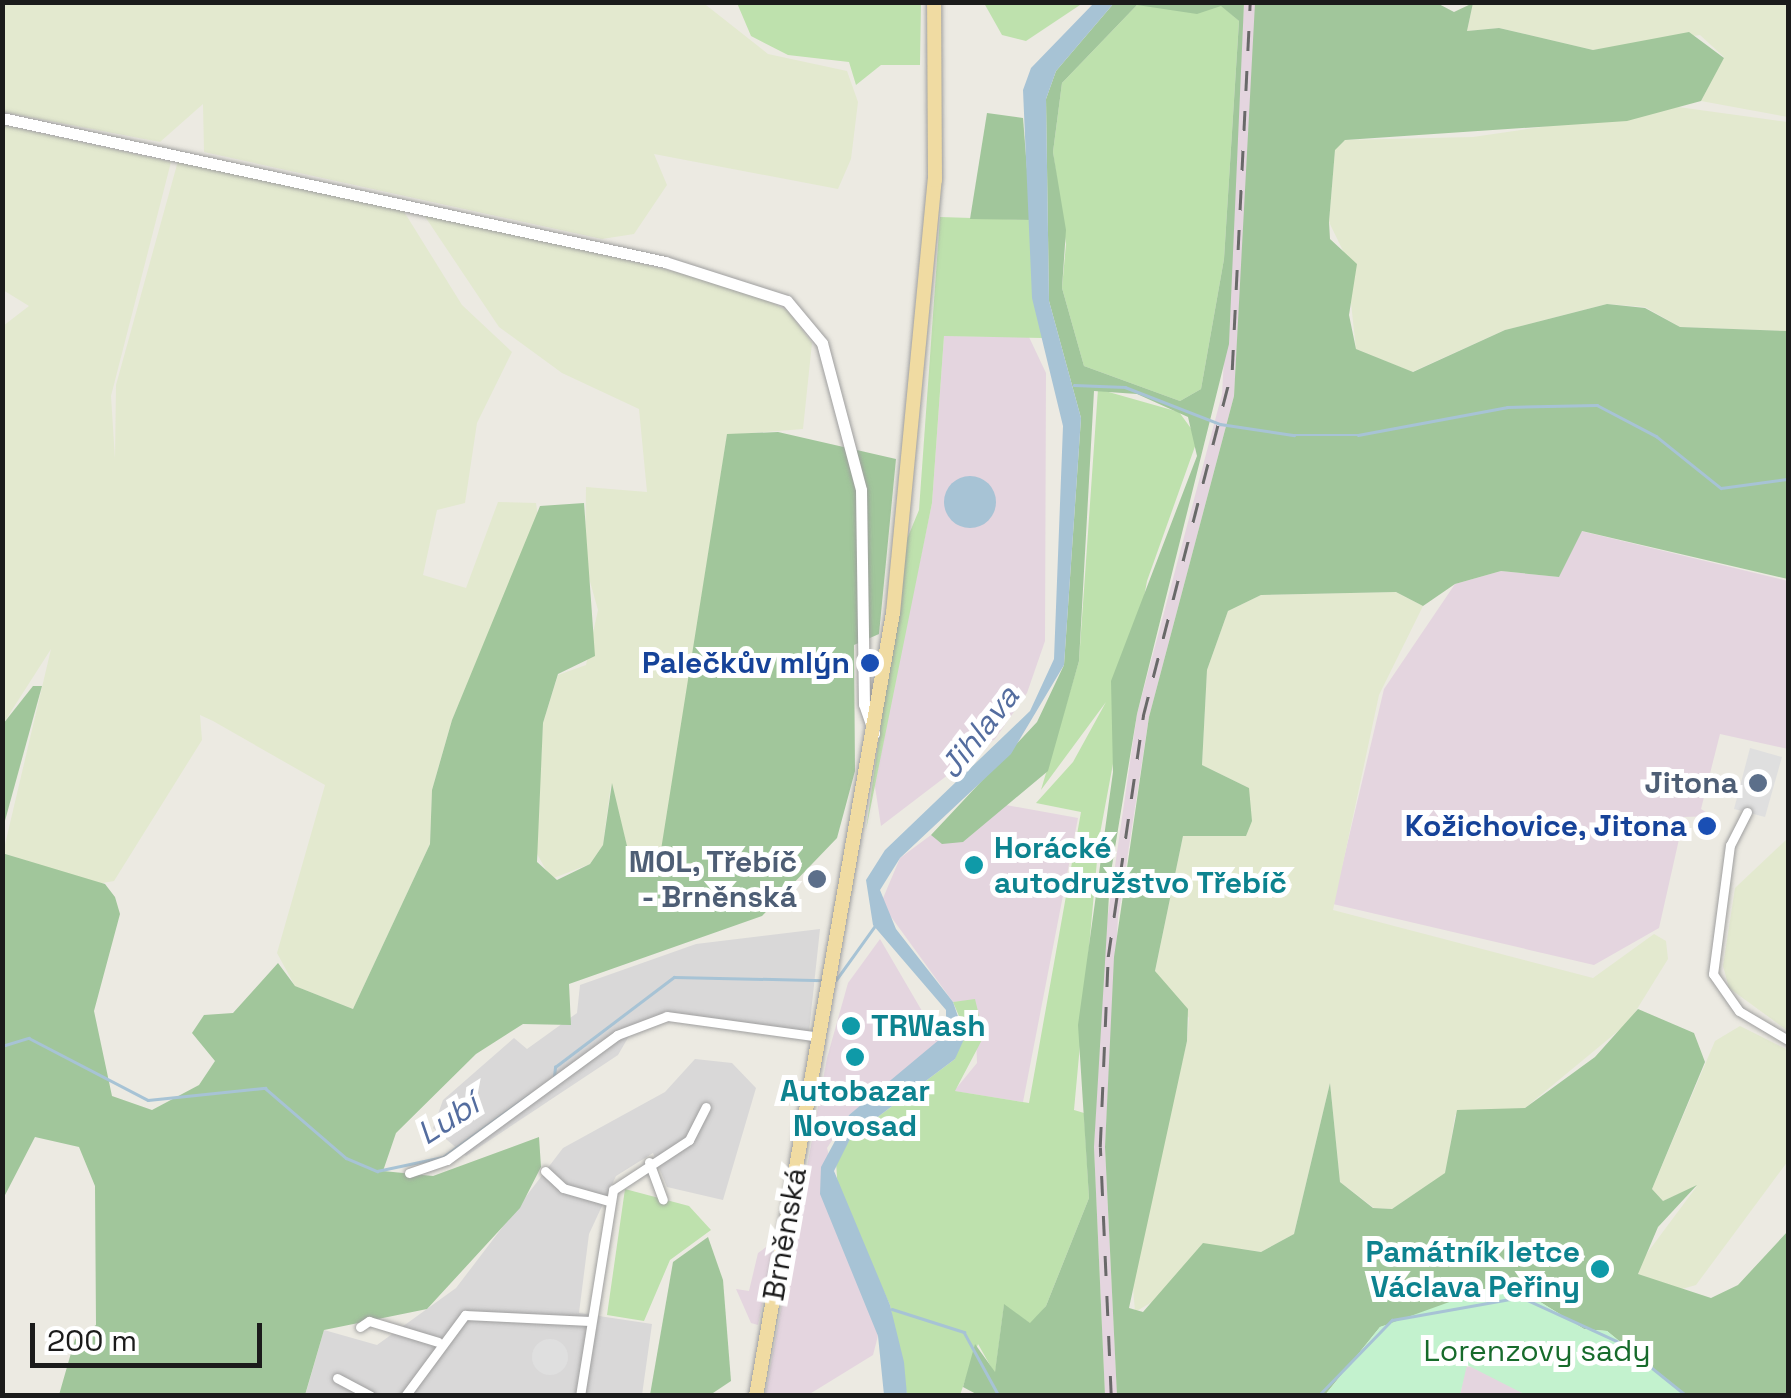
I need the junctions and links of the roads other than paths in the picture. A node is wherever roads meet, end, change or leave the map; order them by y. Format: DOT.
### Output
graph roads {
  1 [pos="934,2"];
  2 [pos="2,118"];
  3 [pos="874,733"];
  4 [pos="1746,812"];
  5 [pos="820,1036"];
  6 [pos="1788,1040"];
  7 [pos="706,1107"];
  8 [pos="691,1113"];
  9 [pos="702,1118"];
  10 [pos="648,1162"];
  11 [pos="545,1171"];
  12 [pos="409,1173"];
  13 [pos="663,1200"];
  14 [pos="609,1201"];
  15 [pos="590,1321"];
  16 [pos="360,1327"];
  17 [pos="438,1342"];
  18 [pos="337,1378"];
  19 [pos="371,1396"];
  20 [pos="405,1396"];
  21 [pos="580,1396"];
  22 [pos="756,1396"];
  1 -- 3 [label="main road, Brněnská"];
  2 -- 3 [label="street"];
  3 -- 5 [label="main road, Brněnská"];
  4 -- 6 [label="street"];
  5 -- 12 [label="street"];
  5 -- 22 [label="main road, Brněnská"];
  7 -- 9 [label="street"];
  8 -- 9 [label="street"];
  9 -- 10 [label="street"];
  10 -- 13 [label="street"];
  10 -- 14 [label="street"];
  11 -- 14 [label="street"];
  14 -- 15 [label="street"];
  15 -- 17 [label="street"];
  15 -- 21 [label="street"];
  16 -- 17 [label="street"];
  17 -- 20 [label="street"];
  18 -- 19 [label="street"];
}
